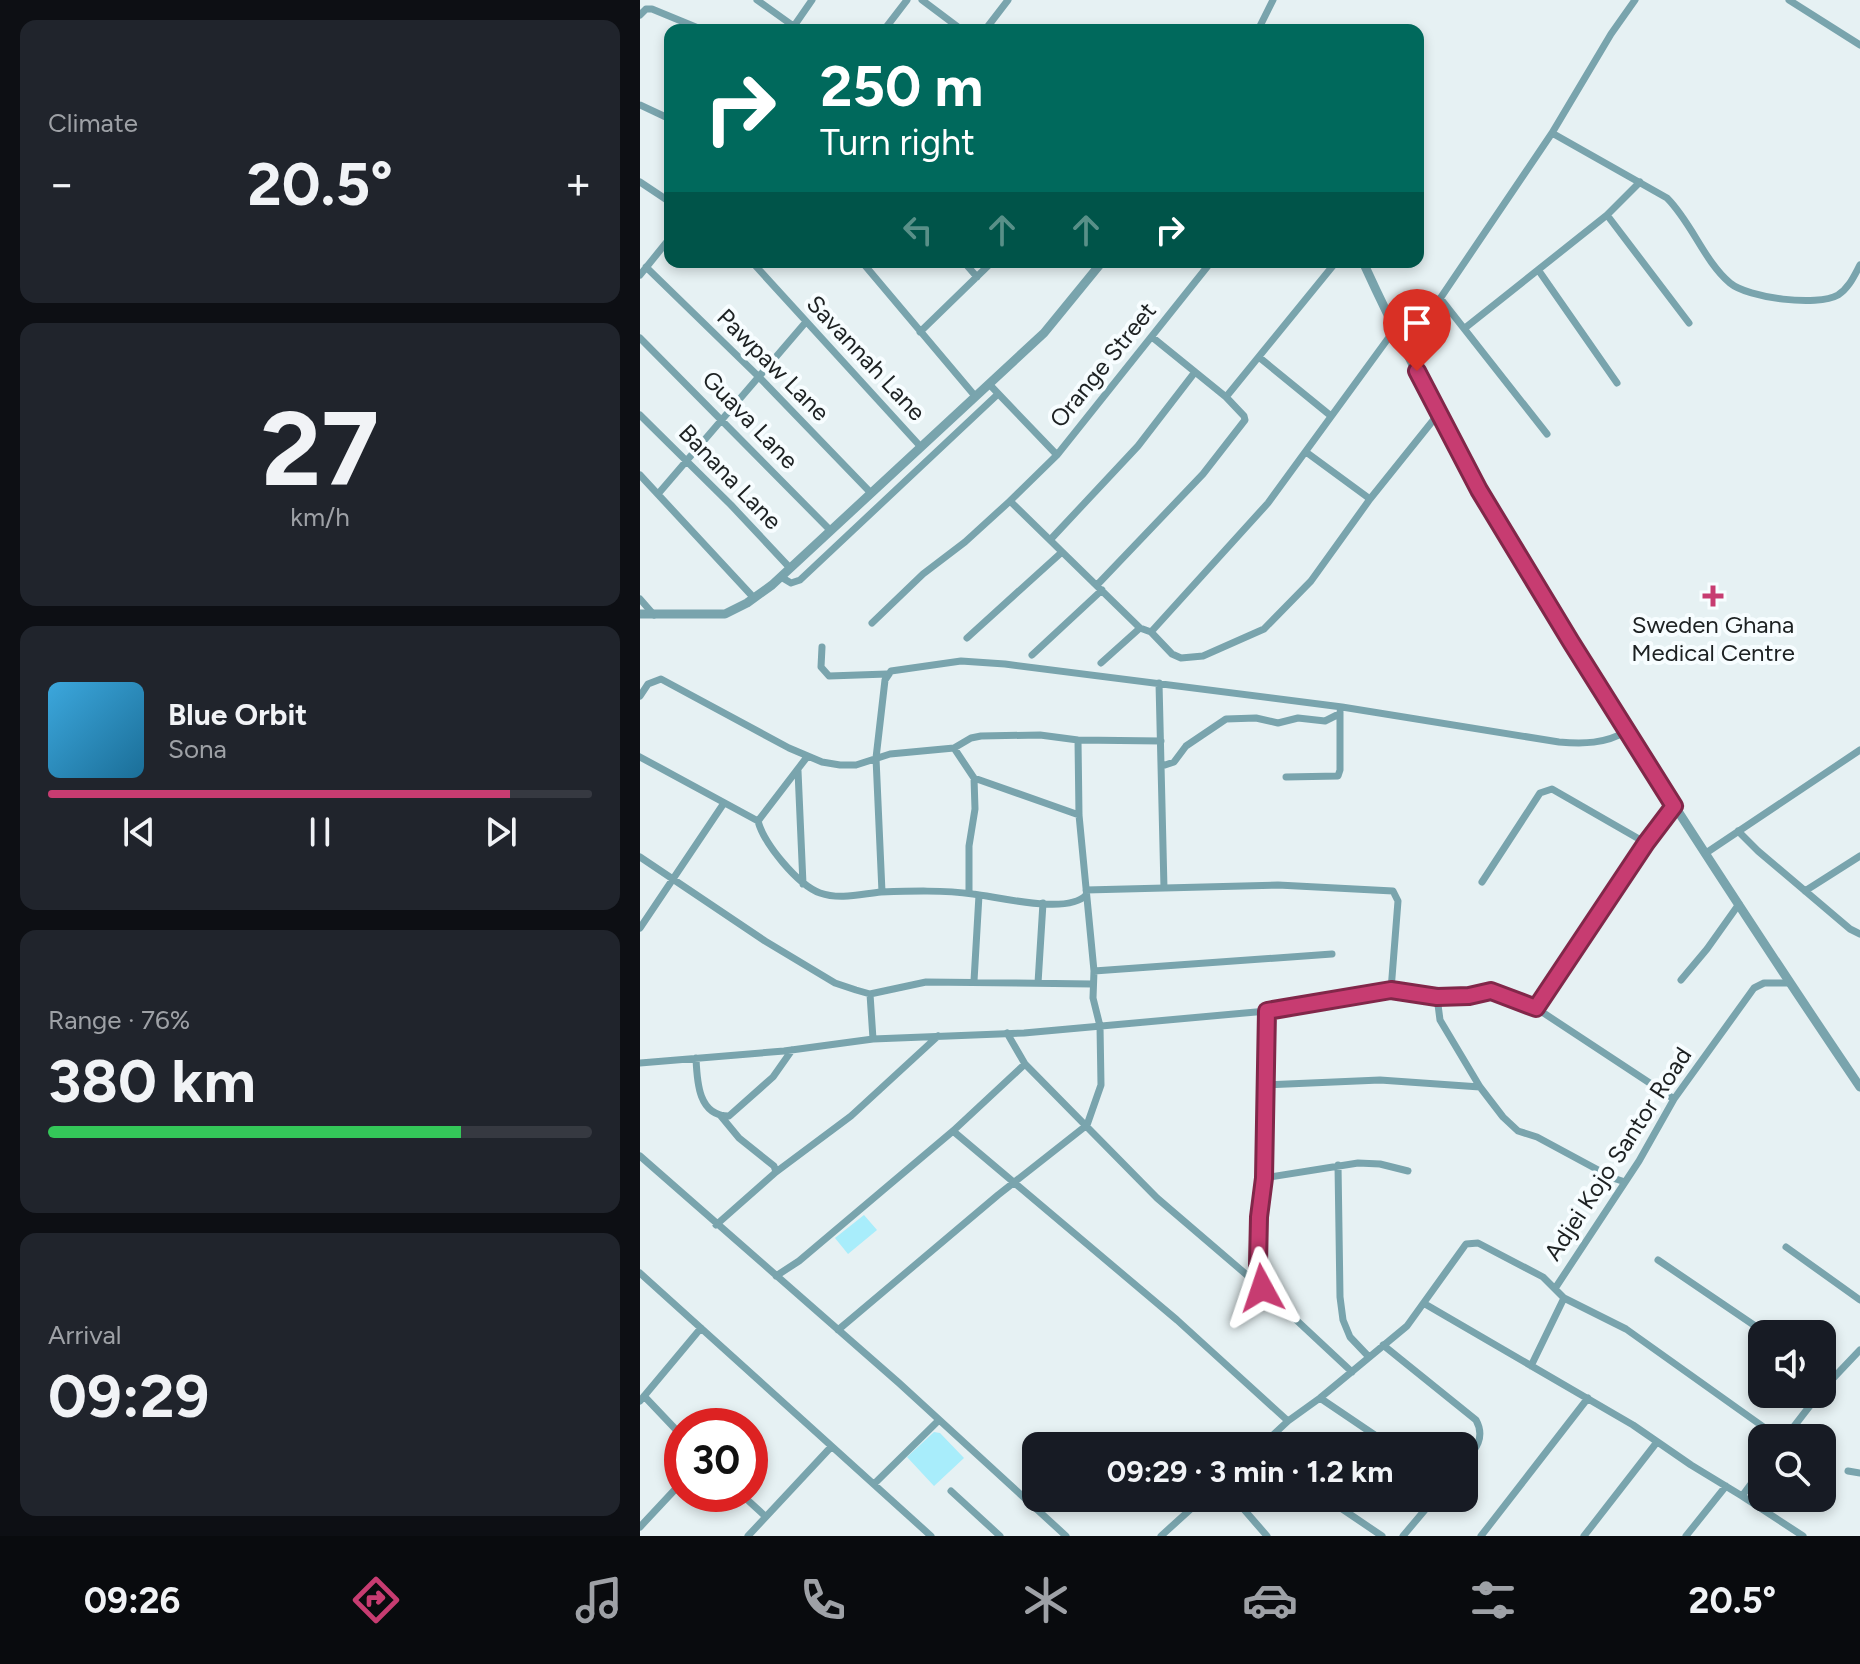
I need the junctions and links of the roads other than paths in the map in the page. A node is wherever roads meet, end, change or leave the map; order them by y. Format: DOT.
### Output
graph roads {
  1 [pos="757,0"];
  2 [pos="812,0"];
  3 [pos="907,0"];
  4 [pos="922,0"];
  5 [pos="1008,0"];
  6 [pos="1273,0"];
  7 [pos="1635,0"];
  8 [pos="1789,0"];
  9 [pos="640,15"];
  10 [pos="688,24"];
  11 [pos="790,24"];
  12 [pos="798,24"];
  13 [pos="889,24"];
  14 [pos="954,24"];
  15 [pos="990,24"];
  16 [pos="1261,24"];
  17 [pos="1860,45"];
  18 [pos="640,105"];
  19 [pos="664,116"];
  20 [pos="1552,133"];
  21 [pos="640,182"];
  22 [pos="1640,182"];
  23 [pos="664,198"];
  24 [pos="1607,215"];
  25 [pos="664,245"];
  26 [pos="1860,265"];
  27 [pos="646,267"];
  28 [pos="757,268"];
  29 [pos="867,268"];
  30 [pos="969,268"];
  31 [pos="986,268"];
  32 [pos="1097,268"];
  33 [pos="1205,268"];
  34 [pos="1331,268"];
  35 [pos="1366,268"];
  36 [pos="1539,271"];
  37 [pos="640,275"];
  38 [pos="977,277"];
  39 [pos="1440,298"];
  40 [pos="805,323"];
  41 [pos="1689,323"];
  42 [pos="1465,328"];
  43 [pos="1395,329"];
  44 [pos="920,332"];
  45 [pos="1152,337"];
  46 [pos="640,338"];
  47 [pos="1406,349"];
  48 [pos="1260,358"];
  49 [pos="1195,372"];
  50 [pos="759,377"];
  51 [pos="1617,383"];
  52 [pos="989,384"];
  53 [pos="998,394"];
  54 [pos="975,396"];
  55 [pos="1226,397"];
  56 [pos="1439,413"];
  57 [pos="640,415"];
  58 [pos="1331,416"];
  59 [pos="721,421"];
  60 [pos="1547,434"];
  61 [pos="920,446"];
  62 [pos="1306,452"];
  63 [pos="1057,455"];
  64 [pos="687,460"];
  65 [pos="640,475"];
  66 [pos="870,492"];
  67 [pos="658,494"];
  68 [pos="1370,499"];
  69 [pos="1010,501"];
  70 [pos="830,530"];
  71 [pos="1050,540"];
  72 [pos="1062,552"];
  73 [pos="790,568"];
  74 [pos="781,577"];
  75 [pos="1100,587"];
  76 [pos="754,598"];
  77 [pos="640,599"];
  78 [pos="640,614"];
  79 [pos="654,615"];
  80 [pos="872,623"];
  81 [pos="1140,628"];
  82 [pos="1151,632"];
  83 [pos="967,638"];
  84 [pos="822,647"];
  85 [pos="1032,655"];
  86 [pos="1101,663"];
  87 [pos="887,674"];
  88 [pos="1159,683"];
  89 [pos="640,696"];
  90 [pos="1340,710"];
  91 [pos="1627,731"];
  92 [pos="1078,740"];
  93 [pos="1161,741"];
  94 [pos="954,748"];
  95 [pos="1860,750"];
  96 [pos="640,757"];
  97 [pos="807,757"];
  98 [pos="876,758"];
  99 [pos="1162,766"];
  100 [pos="798,771"];
  101 [pos="1286,777"];
  102 [pos="974,778"];
  103 [pos="724,803"];
  104 [pos="1674,806"];
  105 [pos="1079,815"];
  106 [pos="758,821"];
  107 [pos="1738,831"];
  108 [pos="1646,843"];
  109 [pos="1706,853"];
  110 [pos="1860,856"];
  111 [pos="640,857"];
  112 [pos="672,878"];
  113 [pos="1482,882"];
  114 [pos="803,884"];
  115 [pos="1164,888"];
  116 [pos="1805,891"];
  117 [pos="882,892"];
  118 [pos="1086,892"];
  119 [pos="969,893"];
  120 [pos="979,895"];
  121 [pos="1043,903"];
  122 [pos="1739,904"];
  123 [pos="640,928"];
  124 [pos="1860,934"];
  125 [pos="1332,954"];
  126 [pos="1094,971"];
  127 [pos="1681,980"];
  128 [pos="974,981"];
  129 [pos="1038,983"];
  130 [pos="1789,983"];
  131 [pos="1092,984"];
  132 [pos="1391,990"];
  133 [pos="870,994"];
  134 [pos="1437,997"];
  135 [pos="1536,1008"];
  136 [pos="1267,1011"];
  137 [pos="1100,1026"];
  138 [pos="1007,1033"];
  139 [pos="938,1036"];
  140 [pos="873,1039"];
  141 [pos="792,1050"];
  142 [pos="696,1058"];
  143 [pos="640,1063"];
  144 [pos="1025,1064"];
  145 [pos="1265,1085"];
  146 [pos="1480,1087"];
  147 [pos="1860,1087"];
  148 [pos="1674,1099"];
  149 [pos="720,1115"];
  150 [pos="1087,1125"];
  151 [pos="953,1131"];
  152 [pos="640,1156"];
  153 [pos="1338,1165"];
  154 [pos="1408,1171"];
  155 [pos="776,1172"];
  156 [pos="1264,1178"];
  157 [pos="1625,1182"];
  158 [pos="1016,1183"];
  159 [pos="716,1225"];
  160 [pos="1786,1247"];
  161 [pos="1658,1260"];
  162 [pos="640,1273"];
  163 [pos="776,1276"];
  164 [pos="1556,1287"];
  165 [pos="1262,1288"];
  166 [pos="1564,1298"];
  167 [pos="1860,1300"];
  168 [pos="1425,1304"];
  169 [pos="1748,1321"];
  170 [pos="701,1328"];
  171 [pos="838,1330"];
  172 [pos="1383,1345"];
  173 [pos="1860,1350"];
  174 [pos="1369,1357"];
  175 [pos="1531,1366"];
  176 [pos="1352,1372"];
  177 [pos="1836,1373"];
  178 [pos="642,1398"];
  179 [pos="1320,1398"];
  180 [pos="1588,1398"];
  181 [pos="1807,1408"];
  182 [pos="664,1419"];
  183 [pos="938,1421"];
  184 [pos="1288,1421"];
  185 [pos="1762,1424"];
  186 [pos="1794,1424"];
  187 [pos="1276,1432"];
  188 [pos="1370,1432"];
  189 [pos="1657,1442"];
  190 [pos="1478,1444"];
  191 [pos="831,1447"];
  192 [pos="1848,1471"];
  193 [pos="1860,1473"];
  194 [pos="874,1484"];
  195 [pos="1726,1486"];
  196 [pos="1748,1488"];
  197 [pos="951,1491"];
  198 [pos="1742,1496"];
  199 [pos="664,1501"];
  200 [pos="761,1512"];
  201 [pos="1188,1512"];
  202 [pos="1246,1512"];
  203 [pos="1347,1512"];
  204 [pos="1423,1512"];
  205 [pos="765,1516"];
  206 [pos="640,1527"];
  207 [pos="1163,1535"];
  208 [pos="748,1536"];
  209 [pos="931,1536"];
  210 [pos="1000,1536"];
  211 [pos="1066,1536"];
  212 [pos="1267,1536"];
  213 [pos="1382,1536"];
  214 [pos="1403,1536"];
  215 [pos="1481,1536"];
  216 [pos="1584,1536"];
  217 [pos="1686,1536"];
  218 [pos="1803,1536"];
  1 -- 11 [label="street"];
  2 -- 12 [label="street"];
  3 -- 13 [label="street"];
  4 -- 14 [label="street"];
  5 -- 15 [label="street"];
  6 -- 16 [label="street"];
  7 -- 20 [label="street"];
  8 -- 17 [label="street"];
  9 -- 10 [label="street"];
  18 -- 19 [label="street"];
  20 -- 22 [label="street"];
  20 -- 39 [label="street"];
  21 -- 23 [label="street"];
  22 -- 24 [label="street"];
  22 -- 26 [label="street"];
  24 -- 36 [label="street"];
  24 -- 41 [label="street"];
  25 -- 27 [label="street"];
  27 -- 37 [label="street"];
  27 -- 50 [label="street, Pawpaw Lane"];
  28 -- 40 [label="street, Savannah Lane"];
  29 -- 44 [label="street"];
  30 -- 38 [label="street"];
  31 -- 38 [label="street"];
  32 -- 52 [label="street"];
  33 -- 45 [label="street, Orange Street"];
  34 -- 48 [label="street"];
  35 -- 43 [label="street"];
  36 -- 42 [label="street"];
  36 -- 51 [label="street"];
  38 -- 44 [label="street"];
  39 -- 42 [label="street"];
  39 -- 47 [label="street"];
  40 -- 50 [label="street"];
  40 -- 61 [label="street, Savannah Lane"];
  42 -- 60 [label="street"];
  43 -- 47 [label="street"];
  43 -- 58 [label="street"];
  44 -- 54 [label="street"];
  45 -- 49 [label="street"];
  45 -- 63 [label="street, Orange Street"];
  46 -- 59 [label="street, Guava Lane"];
  47 -- 56 [label="street"];
  48 -- 55 [label="street"];
  48 -- 58 [label="street"];
  49 -- 55 [label="street"];
  49 -- 71 [label="street"];
  50 -- 59 [label="street"];
  50 -- 66 [label="street, Pawpaw Lane"];
  52 -- 53 [label="street"];
  52 -- 54 [label="street"];
  53 -- 63 [label="street"];
  53 -- 74 [label="street"];
  54 -- 61 [label="street"];
  55 -- 75 [label="street"];
  56 -- 68 [label="street"];
  56 -- 91 [label="street"];
  57 -- 64 [label="street, Banana Lane"];
  58 -- 62 [label="street"];
  59 -- 64 [label="street"];
  59 -- 70 [label="street, Guava Lane"];
  61 -- 66 [label="street"];
  62 -- 68 [label="street"];
  62 -- 82 [label="street"];
  63 -- 69 [label="street, Orange Street"];
  64 -- 67 [label="street"];
  64 -- 73 [label="street, Banana Lane"];
  65 -- 67 [label="street"];
  66 -- 70 [label="street"];
  67 -- 76 [label="street"];
  68 -- 82 [label="street"];
  69 -- 71 [label="street"];
  69 -- 80 [label="street, Orange Street"];
  70 -- 73 [label="street"];
  71 -- 72 [label="street"];
  72 -- 75 [label="street"];
  72 -- 83 [label="street"];
  73 -- 74 [label="street"];
  74 -- 76 [label="street"];
  75 -- 81 [label="street"];
  75 -- 85 [label="street"];
  76 -- 79 [label="street"];
  77 -- 79 [label="street"];
  78 -- 79 [label="street"];
  81 -- 82 [label="street"];
  81 -- 86 [label="street"];
  84 -- 87 [label="street"];
  87 -- 88 [label="street"];
  87 -- 98 [label="street"];
  88 -- 90 [label="street"];
  88 -- 93 [label="street"];
  89 -- 97 [label="street"];
  90 -- 91 [label="street"];
  90 -- 99 [label="street"];
  90 -- 101 [label="street"];
  91 -- 104 [label="street"];
  92 -- 93 [label="street"];
  92 -- 94 [label="street"];
  92 -- 105 [label="street"];
  93 -- 99 [label="street"];
  94 -- 98 [label="street"];
  94 -- 102 [label="street"];
  95 -- 107 [label="street"];
  96 -- 103 [label="street"];
  97 -- 98 [label="street"];
  97 -- 100 [label="street"];
  98 -- 117 [label="street"];
  99 -- 115 [label="street"];
  100 -- 106 [label="street"];
  100 -- 114 [label="street"];
  102 -- 105 [label="street"];
  102 -- 119 [label="street"];
  103 -- 106 [label="street"];
  103 -- 112 [label="street"];
  104 -- 108 [label="street"];
  104 -- 109 [label="street"];
  105 -- 118 [label="street"];
  106 -- 114 [label="street"];
  107 -- 109 [label="street"];
  107 -- 116 [label="street"];
  108 -- 113 [label="street"];
  108 -- 135 [label="street"];
  109 -- 122 [label="street"];
  110 -- 116 [label="street"];
  111 -- 112 [label="street"];
  112 -- 123 [label="street"];
  112 -- 133 [label="street"];
  114 -- 117 [label="street"];
  115 -- 118 [label="street"];
  115 -- 132 [label="street"];
  116 -- 124 [label="street"];
  117 -- 119 [label="street"];
  118 -- 121 [label="street"];
  118 -- 126 [label="street"];
  119 -- 120 [label="street"];
  120 -- 121 [label="street"];
  120 -- 128 [label="street"];
  121 -- 129 [label="street"];
  122 -- 127 [label="street"];
  122 -- 130 [label="street"];
  125 -- 126 [label="street"];
  126 -- 131 [label="street"];
  128 -- 129 [label="street"];
  128 -- 133 [label="street"];
  129 -- 131 [label="street"];
  130 -- 147 [label="street"];
  130 -- 148 [label="street, Adjei Kojo Santor Road"];
  131 -- 137 [label="street"];
  132 -- 134 [label="street"];
  132 -- 136 [label="street"];
  133 -- 140 [label="street"];
  134 -- 135 [label="street"];
  134 -- 146 [label="street"];
  135 -- 148 [label="street"];
  136 -- 137 [label="street"];
  136 -- 145 [label="street"];
  137 -- 138 [label="street"];
  137 -- 150 [label="street"];
  138 -- 139 [label="street"];
  138 -- 144 [label="street"];
  139 -- 140 [label="street"];
  139 -- 155 [label="street"];
  140 -- 141 [label="street"];
  141 -- 142 [label="street"];
  141 -- 149 [label="street"];
  142 -- 143 [label="street"];
  142 -- 149 [label="street"];
  144 -- 150 [label="street"];
  144 -- 151 [label="street"];
  145 -- 146 [label="street"];
  145 -- 156 [label="street"];
  146 -- 157 [label="street"];
  148 -- 157 [label="street, Adjei Kojo Santor Road"];
  149 -- 155 [label="street"];
  150 -- 158 [label="street"];
  150 -- 165 [label="street"];
  151 -- 158 [label="street"];
  151 -- 163 [label="street"];
  152 -- 159 [label="street"];
  153 -- 154 [label="street"];
  153 -- 156 [label="street"];
  153 -- 174 [label="street"];
  155 -- 159 [label="street"];
  156 -- 165 [label="street"];
  157 -- 164 [label="street, Adjei Kojo Santor Road"];
  158 -- 171 [label="street"];
  158 -- 184 [label="street"];
  159 -- 163 [label="street"];
  160 -- 167 [label="street"];
  161 -- 169 [label="street"];
  162 -- 170 [label="street"];
  163 -- 171 [label="street"];
  164 -- 166 [label="street"];
  164 -- 168 [label="street, Adjei Kojo Santor Road"];
  165 -- 176 [label="street"];
  166 -- 175 [label="street"];
  166 -- 185 [label="street"];
  168 -- 172 [label="street, Adjei Kojo Santor Road"];
  168 -- 175 [label="street"];
  170 -- 178 [label="street"];
  170 -- 191 [label="street"];
  171 -- 183 [label="street"];
  172 -- 174 [label="street, Adjei Kojo Santor Road"];
  172 -- 190 [label="street"];
  173 -- 177 [label="street"];
  174 -- 176 [label="street, Adjei Kojo Santor Road"];
  175 -- 180 [label="street"];
  176 -- 179 [label="street, Adjei Kojo Santor Road"];
  178 -- 182 [label="street"];
  179 -- 184 [label="street, Adjei Kojo Santor Road"];
  179 -- 188 [label="street"];
  180 -- 189 [label="street"];
  180 -- 215 [label="street"];
  181 -- 186 [label="street"];
  183 -- 194 [label="street"];
  183 -- 211 [label="street"];
  184 -- 187 [label="street, Adjei Kojo Santor Road"];
  189 -- 195 [label="street"];
  189 -- 216 [label="street"];
  191 -- 194 [label="street"];
  191 -- 205 [label="street"];
  192 -- 193 [label="street"];
  194 -- 209 [label="street"];
  195 -- 198 [label="street"];
  195 -- 217 [label="street"];
  196 -- 198 [label="street"];
  197 -- 210 [label="street"];
  198 -- 218 [label="street"];
  199 -- 206 [label="street"];
  200 -- 205 [label="street"];
  201 -- 207 [label="street"];
  202 -- 212 [label="street"];
  203 -- 213 [label="street"];
  204 -- 214 [label="street"];
  205 -- 208 [label="street"];
}
